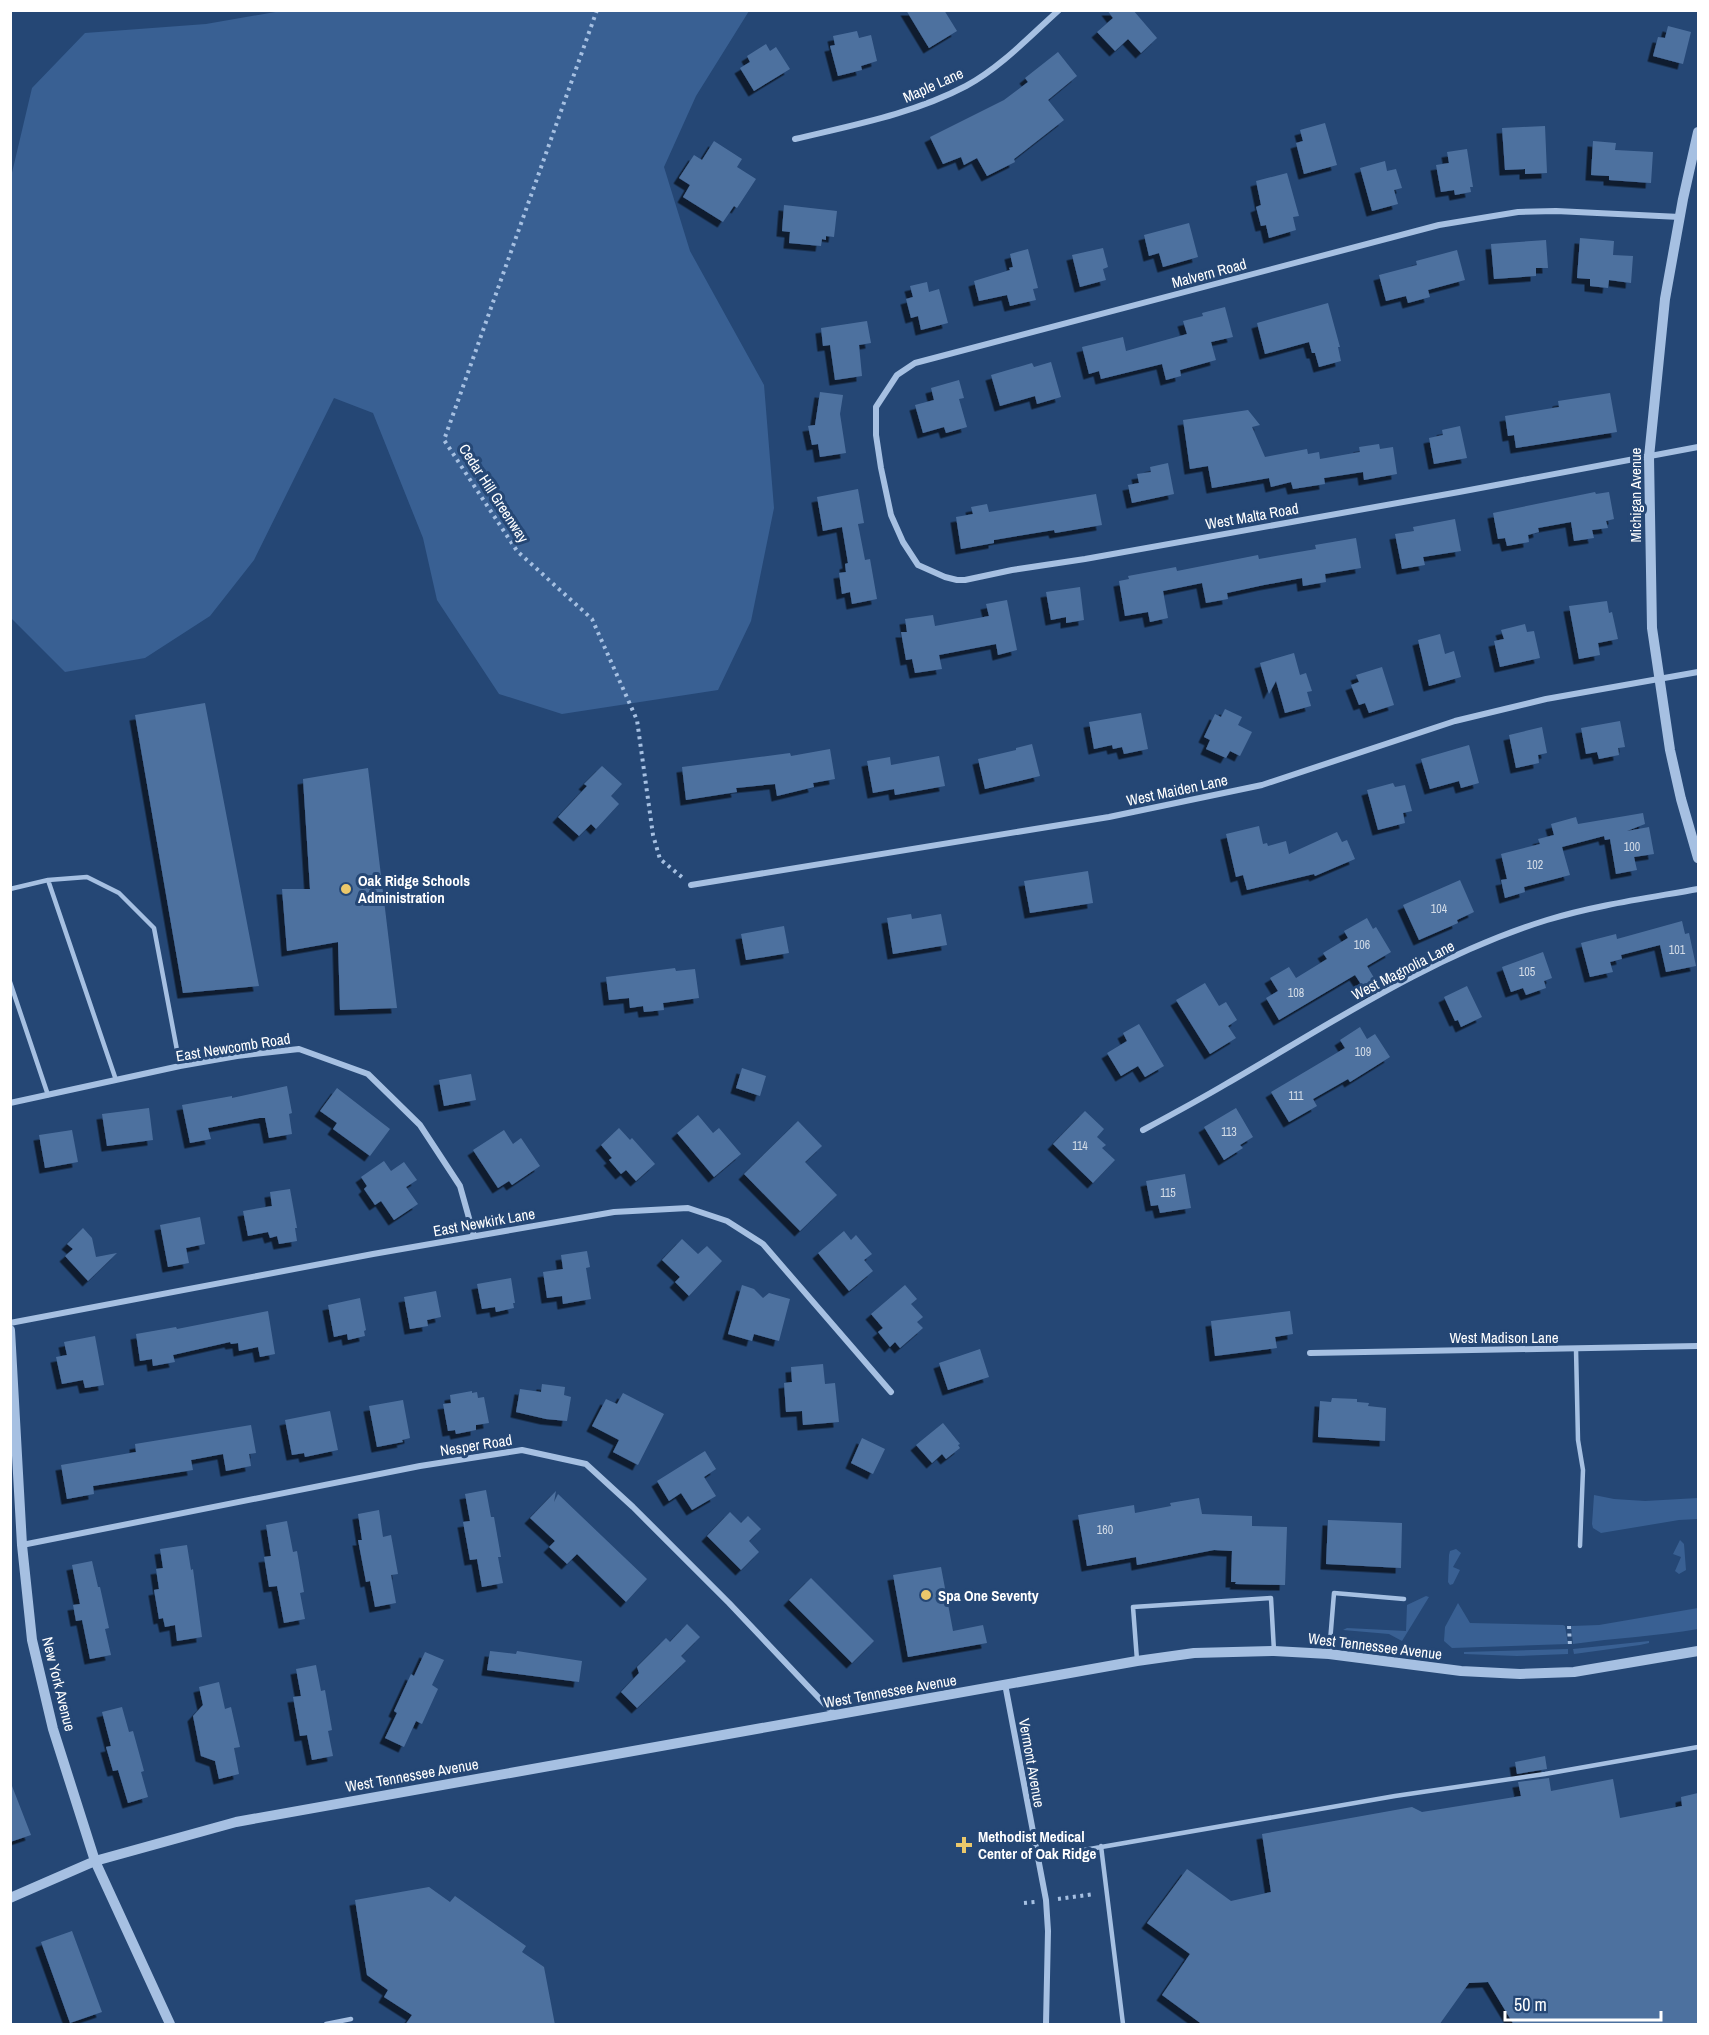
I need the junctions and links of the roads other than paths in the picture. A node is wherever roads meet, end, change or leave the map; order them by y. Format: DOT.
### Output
graph roads {
  1 [pos="1059,10"];
  2 [pos="1698,132"];
  3 [pos="795,139"];
  4 [pos="1680,217"];
  5 [pos="1698,447"];
  6 [pos="1648,457"];
  7 [pos="891,515"];
  8 [pos="1698,672"];
  9 [pos="1658,678"];
  10 [pos="1698,858"];
  11 [pos="48,880"];
  12 [pos="692,885"];
  13 [pos="10,889"];
  14 [pos="1698,889"];
  15 [pos="10,982"];
  16 [pos="180,1066"];
  17 [pos="116,1080"];
  18 [pos="48,1095"];
  19 [pos="10,1103"];
  20 [pos="1143,1131"];
  21 [pos="474,1236"];
  22 [pos="10,1323"];
  23 [pos="10,1330"];
  24 [pos="1698,1346"];
  25 [pos="1576,1349"];
  26 [pos="1310,1353"];
  27 [pos="891,1392"];
  28 [pos="22,1545"];
  29 [pos="1580,1545"];
  30 [pos="1404,1599"];
  31 [pos="1274,1651"];
  32 [pos="1698,1651"];
  33 [pos="1329,1654"];
  34 [pos="1137,1661"];
  35 [pos="1005,1684"];
  36 [pos="836,1716"];
  37 [pos="1698,1747"];
  38 [pos="1101,1846"];
  39 [pos="1038,1858"];
  40 [pos="95,1861"];
  41 [pos="10,1898"];
  42 [pos="351,2019"];
  43 [pos="170,2025"];
  44 [pos="326,2025"];
  45 [pos="1046,2025"];
  46 [pos="1123,2025"];
  1 -- 3 [label="street, Maple Lane"];
  2 -- 4 [label="street, Michigan Avenue"];
  4 -- 6 [label="street, Michigan Avenue"];
  4 -- 7 [label="street, Malvern Road"];
  5 -- 6 [label="street, West Malta Road"];
  6 -- 7 [label="street, West Malta Road"];
  6 -- 9 [label="street, Michigan Avenue"];
  8 -- 9 [label="street, West Maiden Lane"];
  9 -- 10 [label="street, Michigan Avenue"];
  9 -- 12 [label="street, West Maiden Lane"];
  11 -- 13 [label="lane"];
  11 -- 16 [label="lane"];
  11 -- 17 [label="lane"];
  14 -- 20 [label="street, West Magnolia Lane"];
  15 -- 18 [label="lane"];
  16 -- 17 [label="street, East Newcomb Road"];
  16 -- 21 [label="street, East Newcomb Road"];
  17 -- 18 [label="street, East Newcomb Road"];
  18 -- 19 [label="street, East Newcomb Road"];
  21 -- 22 [label="street, East Newkirk Lane"];
  21 -- 27 [label="street, East Newkirk Lane"];
  23 -- 28 [label="street, New York Avenue"];
  24 -- 25 [label="street, West Madison Lane"];
  25 -- 26 [label="street, West Madison Lane"];
  25 -- 29 [label="lane"];
  28 -- 36 [label="street, Nesper Road"];
  28 -- 40 [label="street, New York Avenue"];
  30 -- 33 [label="lane"];
  31 -- 33 [label="street, West Tennessee Avenue"];
  31 -- 34 [label="street, West Tennessee Avenue"];
  31 -- 34 [label="lane"];
  32 -- 33 [label="street, West Tennessee Avenue"];
  34 -- 35 [label="street, West Tennessee Avenue"];
  35 -- 36 [label="street, West Tennessee Avenue"];
  35 -- 39 [label="street, Vermont Avenue"];
  36 -- 40 [label="street, West Tennessee Avenue"];
  37 -- 38 [label="lane"];
  38 -- 39 [label="lane"];
  38 -- 46 [label="lane"];
  39 -- 45 [label="street, Vermont Avenue"];
  40 -- 41 [label="street, West Tennessee Avenue"];
  40 -- 43 [label="street, New York Avenue"];
  42 -- 44 [label="lane"];
}
